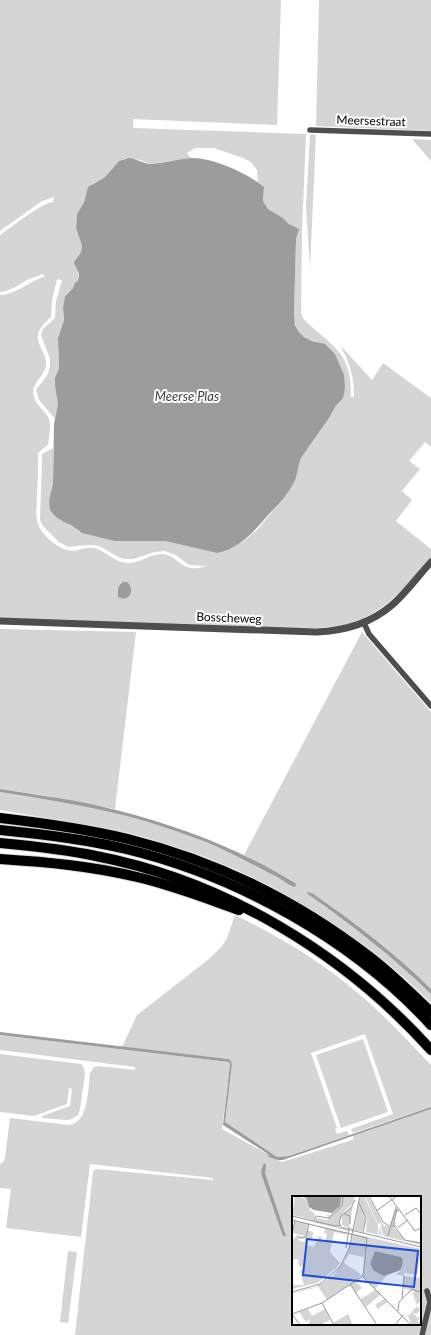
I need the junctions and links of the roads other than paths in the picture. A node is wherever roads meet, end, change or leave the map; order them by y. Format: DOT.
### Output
graph roads {
  1 [pos="310,130"];
  2 [pos="431,134"];
  3 [pos="431,562"];
  4 [pos="0,621"];
  5 [pos="364,623"];
  6 [pos="431,706"];
  7 [pos="0,818"];
  8 [pos="0,830"];
  9 [pos="0,844"];
  10 [pos="0,859"];
  11 [pos="273,923"];
  12 [pos="431,1012"];
  13 [pos="431,1025"];
  14 [pos="431,1050"];
  15 [pos="427,1291"];
  16 [pos="422,1335"];
  1 -- 2 [label="street, Meersestraat"];
  3 -- 5 [label="street, Bosscheweg"];
  4 -- 5 [label="street, Bosscheweg"];
  5 -- 6 [label="street"];
  7 -- 12 [label="highway"];
  8 -- 13 [label="highway"];
  9 -- 11 [label="highway"];
  10 -- 11 [label="highway"];
  11 -- 14 [label="highway"];
  15 -- 16 [label="street"];
}
